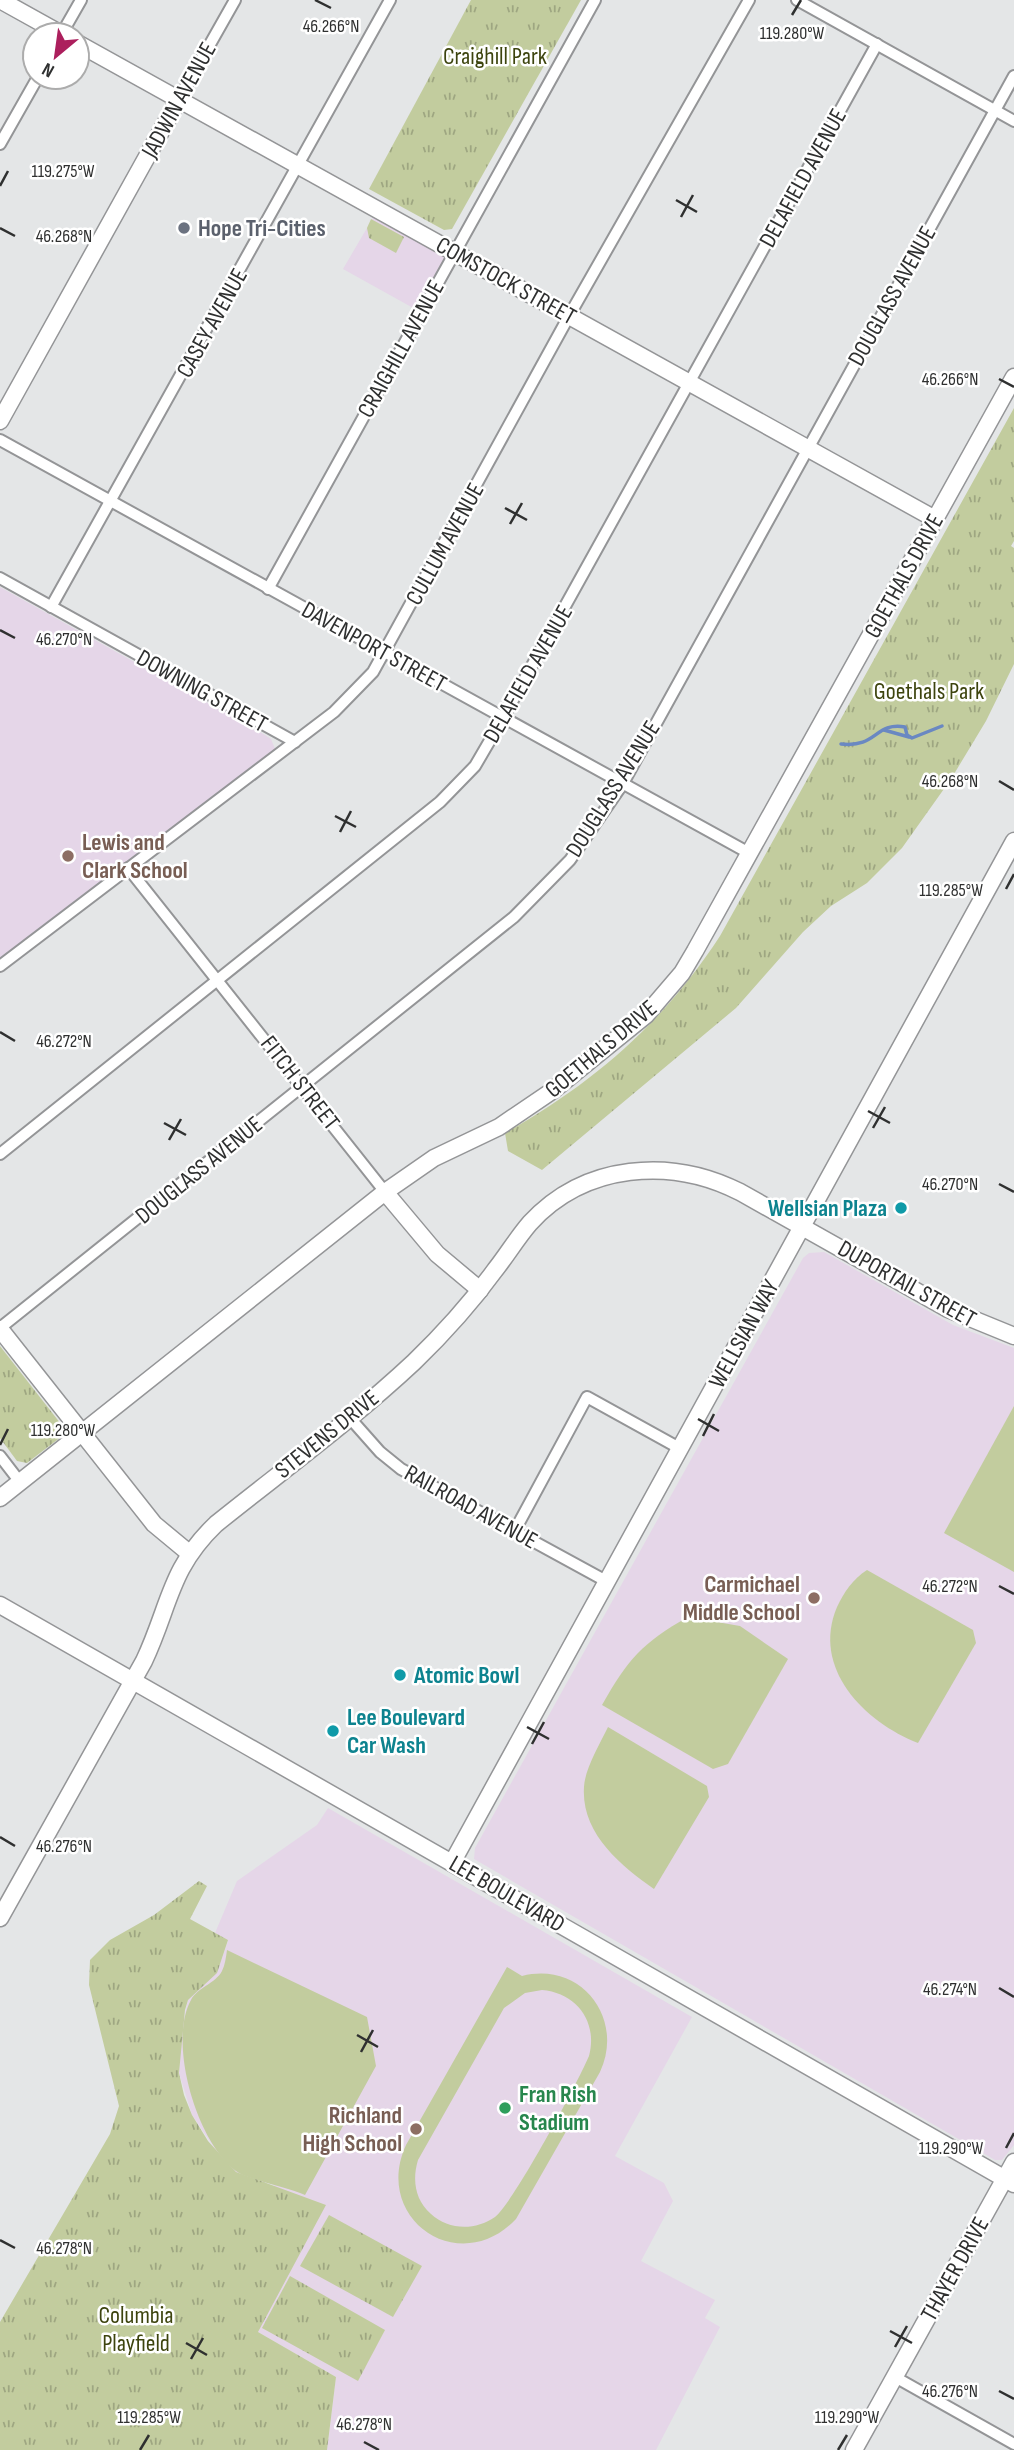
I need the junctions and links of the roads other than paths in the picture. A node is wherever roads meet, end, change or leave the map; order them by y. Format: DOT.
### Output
graph roads {
  1 [pos="0,0"];
  2 [pos="81,0"];
  3 [pos="234,0"];
  4 [pos="390,0"];
  5 [pos="595,0"];
  6 [pos="748,0"];
  7 [pos="797,0"];
  8 [pos="37,21"];
  9 [pos="70,21"];
  10 [pos="877,44"];
  11 [pos="91,51"];
  12 [pos="1014,76"];
  13 [pos="30,91"];
  14 [pos="179,99"];
  15 [pos="996,111"];
  16 [pos="1014,121"];
  17 [pos="0,145"];
  18 [pos="299,166"];
  19 [pos="455,252"];
  20 [pos="569,316"];
  21 [pos="1014,377"];
  22 [pos="691,384"];
  23 [pos="0,421"];
  24 [pos="0,440"];
  25 [pos="808,448"];
  26 [pos="112,501"];
  27 [pos="935,519"];
  28 [pos="0,578"];
  29 [pos="268,589"];
  30 [pos="51,607"];
  31 [pos="385,654"];
  32 [pos="503,718"];
  33 [pos="295,742"];
  34 [pos="622,785"];
  35 [pos="1014,841"];
  36 [pos="749,853"];
  37 [pos="128,868"];
  38 [pos="0,966"];
  39 [pos="218,980"];
  40 [pos="302,1087"];
  41 [pos="0,1154"];
  42 [pos="385,1192"];
  43 [pos="803,1227"];
  44 [pos="480,1290"];
  45 [pos="0,1329"];
  46 [pos="1014,1336"];
  47 [pos="349,1417"];
  48 [pos="83,1433"];
  49 [pos="681,1449"];
  50 [pos="0,1456"];
  51 [pos="20,1482"];
  52 [pos="0,1499"];
  53 [pos="514,1532"];
  54 [pos="189,1553"];
  55 [pos="606,1581"];
  56 [pos="0,1605"];
  57 [pos="134,1680"];
  58 [pos="452,1863"];
  59 [pos="0,1918"];
  60 [pos="1014,2162"];
  61 [pos="1009,2182"];
  62 [pos="895,2377"];
  63 [pos="1014,2444"];
  64 [pos="854,2450"];
  1 -- 8 [label="street"];
  2 -- 9 [label="street"];
  3 -- 14 [label="street, JADWIN AVENUE"];
  4 -- 18 [label="street, CASEY AVENUE"];
  5 -- 19 [label="street, CRAIGHILL AVENUE"];
  6 -- 20 [label="street, CULLUM AVENUE"];
  7 -- 10 [label="street"];
  10 -- 15 [label="street"];
  10 -- 22 [label="street, DELAFIELD AVENUE"];
  11 -- 14 [label="street, COMSTOCK STREET"];
  12 -- 15 [label="street, DOUGLASS AVENUE"];
  13 -- 17 [label="street"];
  14 -- 18 [label="street, COMSTOCK STREET"];
  14 -- 23 [label="street, JADWIN AVENUE"];
  15 -- 16 [label="street"];
  15 -- 25 [label="street, DOUGLASS AVENUE"];
  18 -- 19 [label="street, COMSTOCK STREET"];
  18 -- 26 [label="street, CASEY AVENUE"];
  19 -- 20 [label="street, COMSTOCK STREET"];
  19 -- 29 [label="street, CRAIGHILL AVENUE"];
  20 -- 22 [label="street, COMSTOCK STREET"];
  20 -- 31 [label="street, CULLUM AVENUE"];
  21 -- 27 [label="street, GOETHALS DRIVE"];
  22 -- 25 [label="street, COMSTOCK STREET"];
  22 -- 32 [label="street, DELAFIELD AVENUE"];
  24 -- 26 [label="street, DAVENPORT STREET"];
  25 -- 27 [label="street, COMSTOCK STREET"];
  25 -- 34 [label="street, DOUGLASS AVENUE"];
  26 -- 29 [label="street, DAVENPORT STREET"];
  26 -- 30 [label="street, CASEY AVENUE"];
  27 -- 36 [label="street, GOETHALS DRIVE"];
  28 -- 30 [label="street, DOWNING STREET"];
  29 -- 31 [label="street, DAVENPORT STREET"];
  30 -- 33 [label="street, DOWNING STREET"];
  31 -- 32 [label="street, DAVENPORT STREET"];
  31 -- 33 [label="street, CULLUM AVENUE"];
  32 -- 34 [label="street, DAVENPORT STREET"];
  32 -- 39 [label="street, DELAFIELD AVENUE"];
  33 -- 37 [label="street, CULLUM AVENUE"];
  34 -- 36 [label="street, DAVENPORT STREET"];
  34 -- 40 [label="street, DOUGLASS AVENUE"];
  35 -- 43 [label="street, WELLSIAN WAY"];
  36 -- 42 [label="street, GOETHALS DRIVE"];
  37 -- 38 [label="street, CULLUM AVENUE"];
  37 -- 39 [label="street, FITCH STREET"];
  39 -- 40 [label="street, FITCH STREET"];
  39 -- 41 [label="street, DELAFIELD AVENUE"];
  40 -- 42 [label="street, FITCH STREET"];
  40 -- 45 [label="street, DOUGLASS AVENUE"];
  42 -- 44 [label="street, FITCH STREET"];
  42 -- 48 [label="street, GOETHALS DRIVE"];
  43 -- 44 [label="street, STEVENS DRIVE"];
  43 -- 46 [label="street, DUPORTAIL STREET"];
  43 -- 49 [label="street, WELLSIAN WAY"];
  44 -- 47 [label="street, STEVENS DRIVE"];
  45 -- 48 [label="street"];
  47 -- 53 [label="street, RAILROAD AVENUE"];
  47 -- 54 [label="street, STEVENS DRIVE"];
  48 -- 51 [label="street, GOETHALS DRIVE"];
  48 -- 54 [label="street"];
  49 -- 53 [label="street"];
  49 -- 55 [label="street, WELLSIAN WAY"];
  50 -- 51 [label="street"];
  51 -- 52 [label="street, GOETHALS DRIVE"];
  53 -- 55 [label="street, RAILROAD AVENUE"];
  54 -- 57 [label="street, STEVENS DRIVE"];
  55 -- 58 [label="street, WELLSIAN WAY"];
  56 -- 57 [label="street, LEE BOULEVARD"];
  57 -- 58 [label="street, LEE BOULEVARD"];
  57 -- 59 [label="street, STEVENS DRIVE"];
  58 -- 61 [label="street, LEE BOULEVARD"];
  60 -- 61 [label="street, THAYER DRIVE"];
  61 -- 62 [label="street, THAYER DRIVE"];
  62 -- 63 [label="street"];
  62 -- 64 [label="street, THAYER DRIVE"];
}
